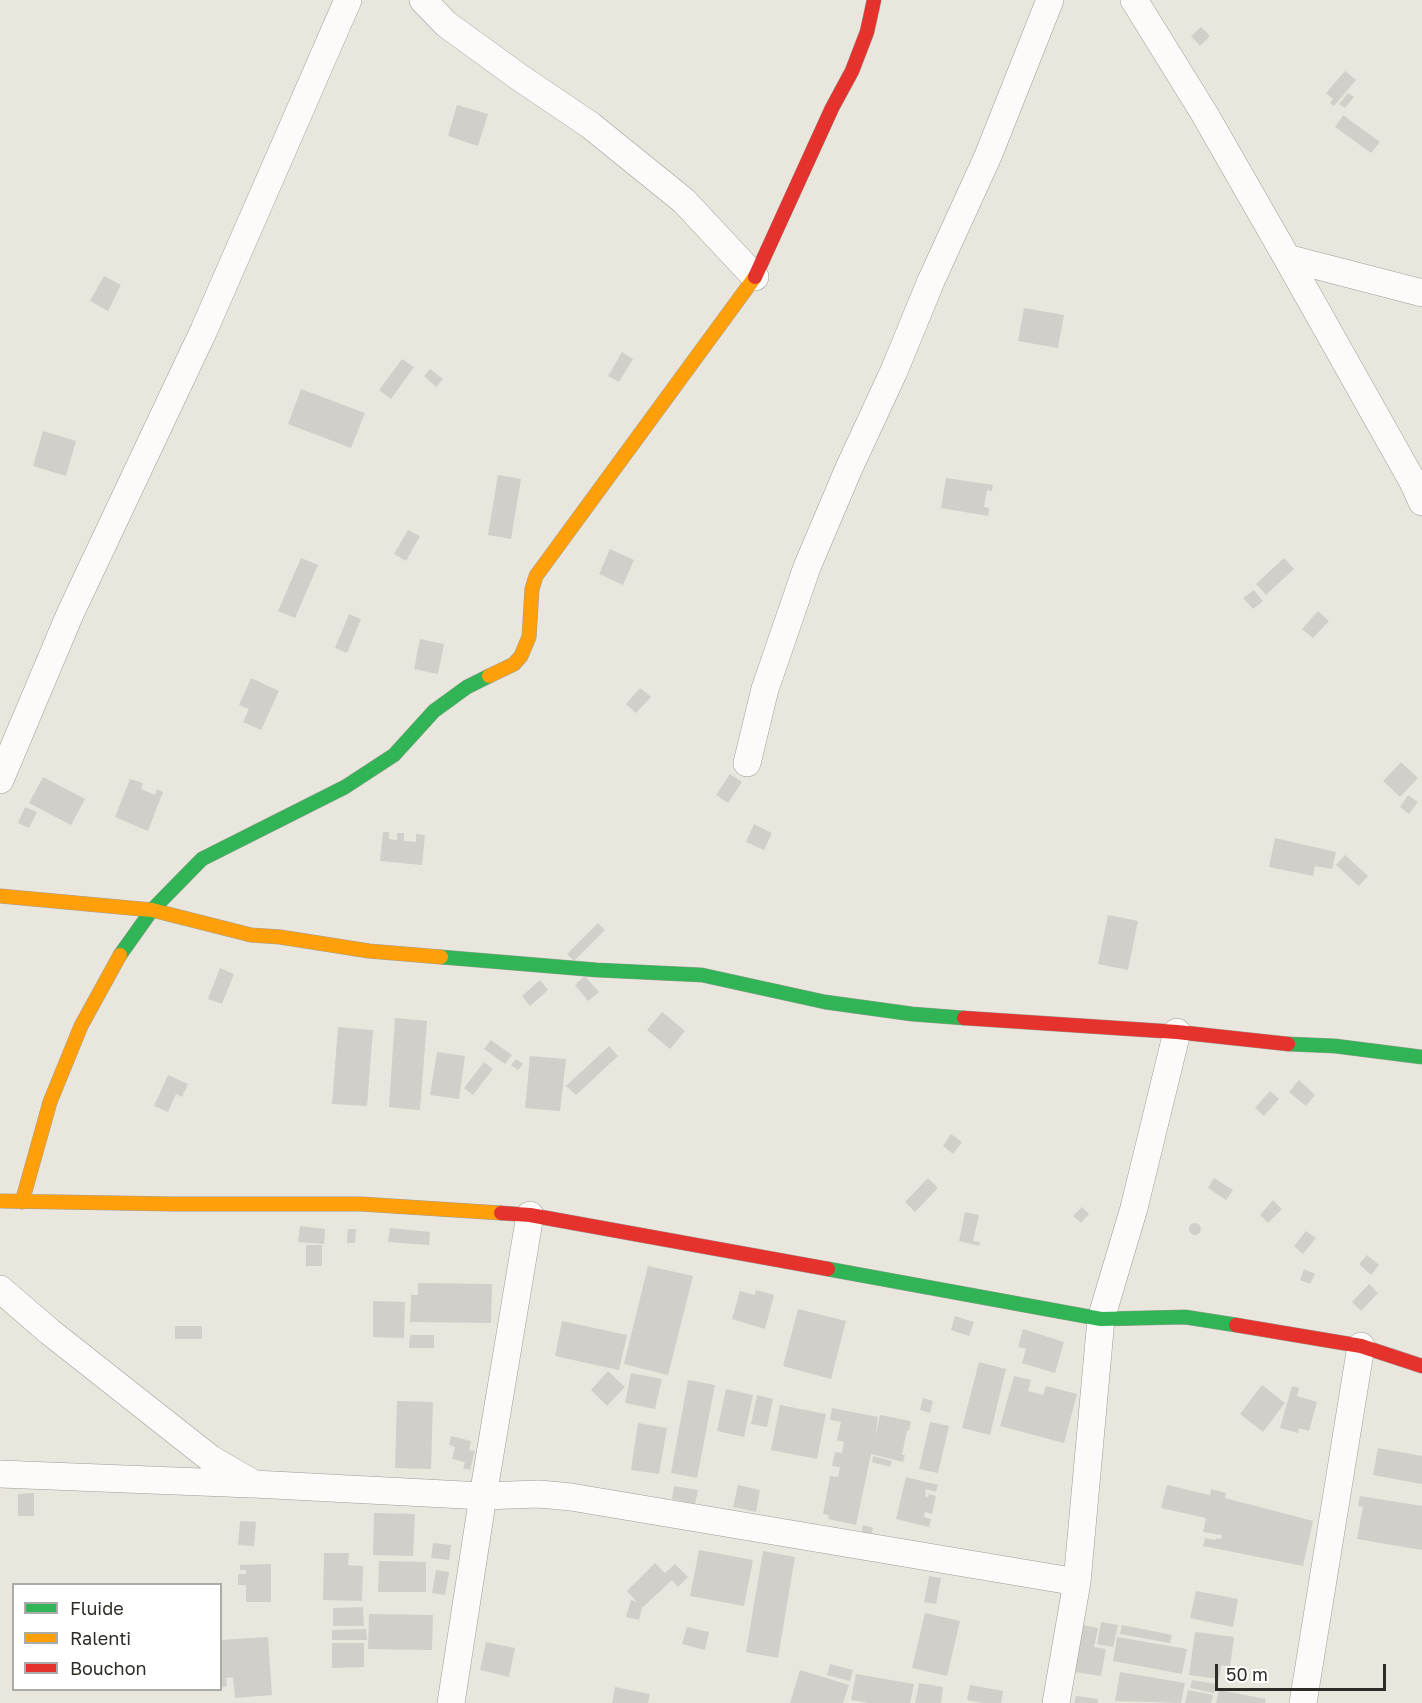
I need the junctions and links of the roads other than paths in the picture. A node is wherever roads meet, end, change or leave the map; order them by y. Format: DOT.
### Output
graph roads {
  1 [pos="348,0"];
  2 [pos="423,0"];
  3 [pos="874,0"];
  4 [pos="1050,0"];
  5 [pos="1134,0"];
  6 [pos="1287,258"];
  7 [pos="754,277"];
  8 [pos="1422,293"];
  9 [pos="1422,502"];
  10 [pos="747,763"];
  11 [pos="0,780"];
  12 [pos="0,896"];
  13 [pos="152,910"];
  14 [pos="1176,1032"];
  15 [pos="1422,1057"];
  16 [pos="0,1200"];
  17 [pos="22,1202"];
  18 [pos="530,1215"];
  19 [pos="0,1289"];
  20 [pos="1101,1319"];
  21 [pos="1361,1346"];
  22 [pos="1422,1366"];
  23 [pos="0,1474"];
  24 [pos="254,1484"];
  25 [pos="483,1496"];
  26 [pos="1077,1582"];
  27 [pos="451,1703"];
  28 [pos="1056,1703"];
  29 [pos="1303,1703"];
  1 -- 11 [label="street"];
  2 -- 7 [label="street"];
  3 -- 7 [label="street"];
  4 -- 10 [label="street"];
  5 -- 6 [label="street"];
  6 -- 8 [label="street"];
  6 -- 9 [label="street"];
  7 -- 13 [label="street"];
  12 -- 13 [label="street"];
  13 -- 14 [label="street"];
  13 -- 17 [label="street"];
  14 -- 15 [label="street"];
  14 -- 20 [label="street"];
  16 -- 17 [label="street"];
  17 -- 18 [label="street"];
  18 -- 20 [label="street"];
  18 -- 25 [label="street"];
  19 -- 24 [label="street"];
  20 -- 21 [label="street"];
  20 -- 26 [label="street"];
  21 -- 22 [label="street"];
  21 -- 29 [label="street"];
  23 -- 24 [label="street"];
  24 -- 25 [label="street"];
  25 -- 26 [label="street"];
  25 -- 27 [label="street"];
  26 -- 28 [label="street"];
}
